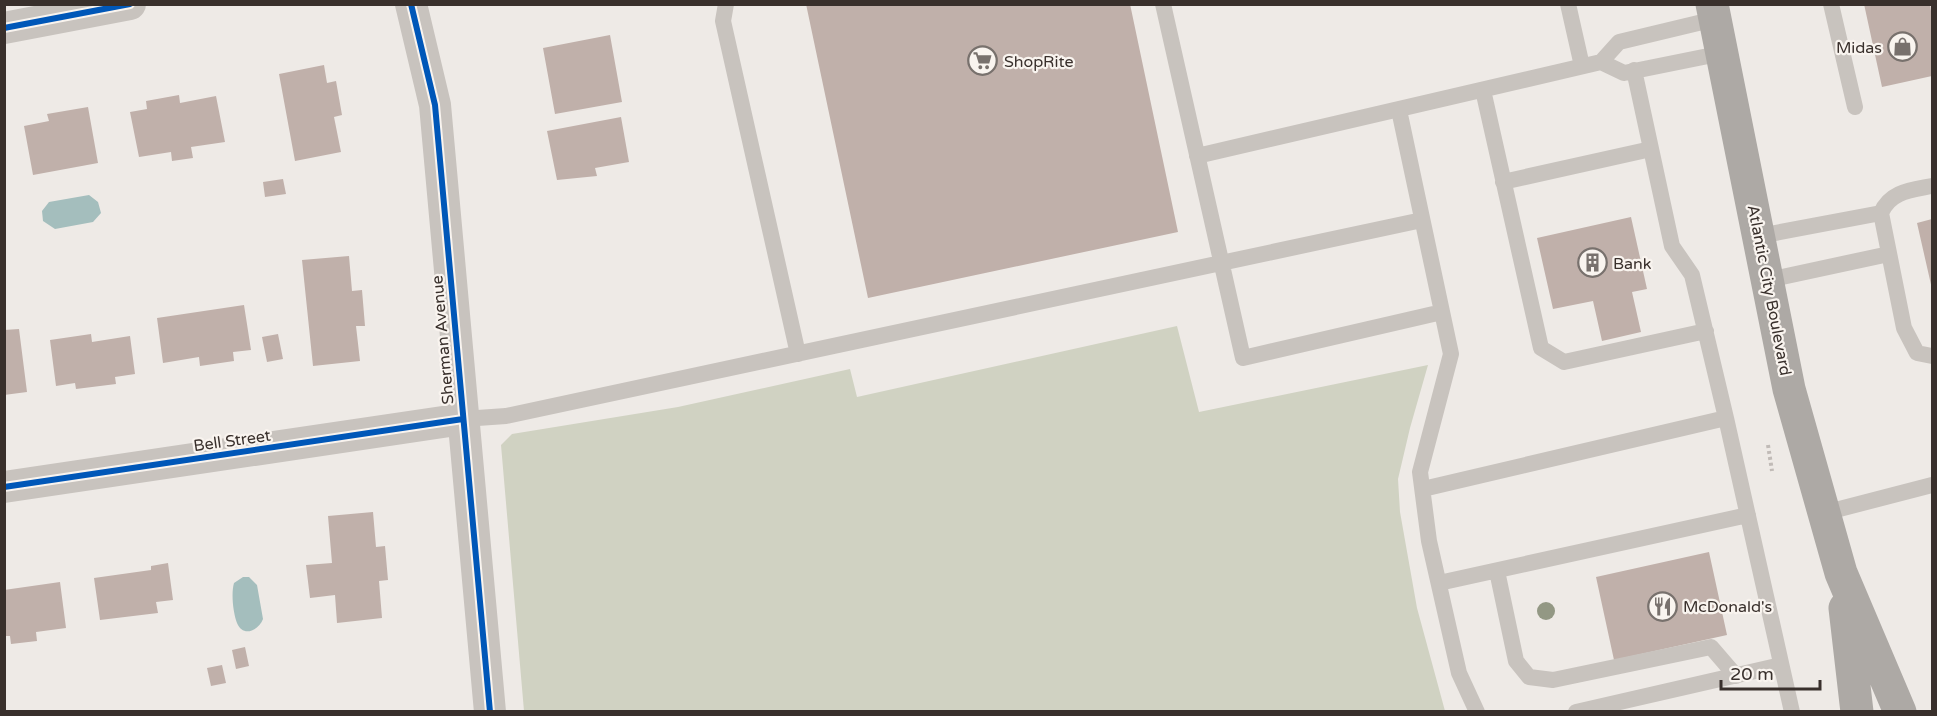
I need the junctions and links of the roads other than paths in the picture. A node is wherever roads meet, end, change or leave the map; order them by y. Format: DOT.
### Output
graph roads {
  1 [pos="129,4"];
  2 [pos="411,4"];
  3 [pos="726,4"];
  4 [pos="1163,4"];
  5 [pos="1568,4"];
  6 [pos="1832,4"];
  7 [pos="1713,12"];
  8 [pos="4,28"];
  9 [pos="1723,53"];
  10 [pos="1601,62"];
  11 [pos="1582,66"];
  12 [pos="1634,70"];
  13 [pos="1483,90"];
  14 [pos="1855,107"];
  15 [pos="1399,110"];
  16 [pos="1651,149"];
  17 [pos="1197,156"];
  18 [pos="1503,182"];
  19 [pos="1932,186"];
  20 [pos="1881,213"];
  21 [pos="1422,220"];
  22 [pos="1759,236"];
  23 [pos="1889,254"];
  24 [pos="1220,262"];
  25 [pos="1768,280"];
  26 [pos="1442,312"];
  27 [pos="1706,331"];
  28 [pos="798,354"];
  29 [pos="1932,356"];
  30 [pos="1726,418"];
  31 [pos="463,419"];
  32 [pos="1932,485"];
  33 [pos="4,487"];
  34 [pos="1423,489"];
  35 [pos="1824,513"];
  36 [pos="1748,515"];
  37 [pos="1497,571"];
  38 [pos="1841,573"];
  39 [pos="1439,583"];
  40 [pos="1781,665"];
  41 [pos="1736,676"];
  42 [pos="490,711"];
  43 [pos="1477,711"];
  44 [pos="1576,711"];
  45 [pos="1792,711"];
  46 [pos="1857,711"];
  47 [pos="1900,711"];
  1 -- 8 [label="street"];
  2 -- 31 [label="street, Sherman Avenue"];
  3 -- 28 [label="lane"];
  4 -- 17 [label="lane"];
  5 -- 11 [label="lane"];
  6 -- 14 [label="lane"];
  7 -- 9 [label="highway, Atlantic City Boulevard"];
  7 -- 10 [label="lane"];
  9 -- 12 [label="lane"];
  9 -- 22 [label="highway, Atlantic City Boulevard"];
  10 -- 11 [label="lane"];
  10 -- 12 [label="lane"];
  11 -- 13 [label="lane"];
  12 -- 16 [label="lane"];
  13 -- 15 [label="lane"];
  13 -- 18 [label="lane"];
  15 -- 17 [label="lane"];
  15 -- 21 [label="lane"];
  16 -- 18 [label="lane"];
  16 -- 27 [label="lane"];
  17 -- 24 [label="lane"];
  18 -- 27 [label="lane"];
  19 -- 20 [label="lane"];
  20 -- 22 [label="lane"];
  20 -- 23 [label="lane"];
  21 -- 24 [label="lane"];
  21 -- 26 [label="lane"];
  22 -- 25 [label="highway, Atlantic City Boulevard"];
  23 -- 25 [label="lane"];
  23 -- 29 [label="lane"];
  24 -- 26 [label="lane"];
  24 -- 28 [label="lane"];
  25 -- 35 [label="highway, Atlantic City Boulevard"];
  26 -- 34 [label="lane"];
  27 -- 30 [label="lane"];
  28 -- 31 [label="lane"];
  30 -- 34 [label="lane"];
  30 -- 36 [label="lane"];
  31 -- 33 [label="street, Bell Street"];
  31 -- 42 [label="street, Sherman Avenue"];
  32 -- 35 [label="lane"];
  34 -- 39 [label="lane"];
  35 -- 38 [label="highway, Atlantic City Boulevard"];
  36 -- 37 [label="lane"];
  36 -- 40 [label="lane"];
  37 -- 39 [label="lane"];
  37 -- 41 [label="lane"];
  38 -- 46 [label="highway"];
  38 -- 47 [label="highway"];
  39 -- 43 [label="lane"];
  40 -- 41 [label="lane"];
  40 -- 45 [label="lane"];
  41 -- 44 [label="lane"];
}
